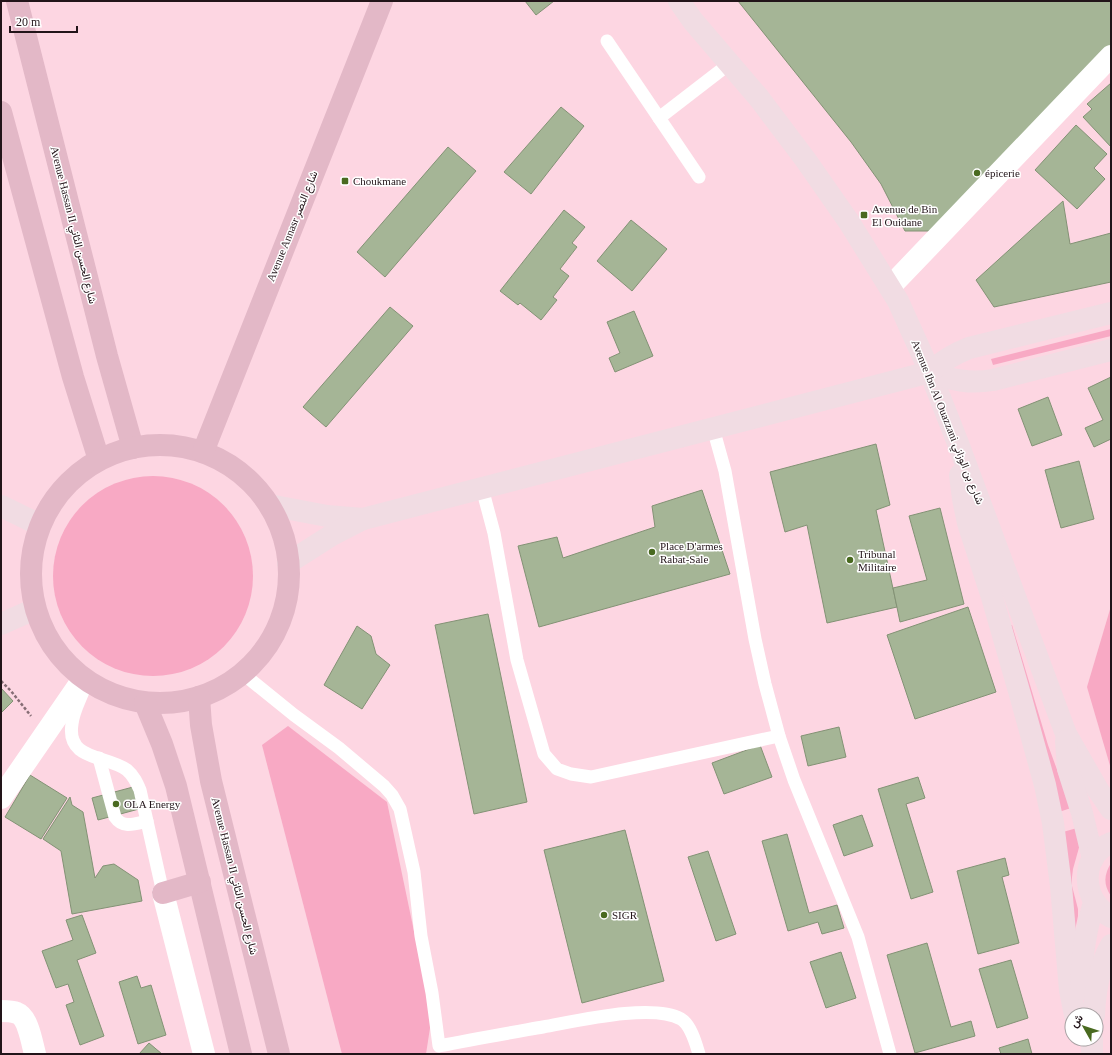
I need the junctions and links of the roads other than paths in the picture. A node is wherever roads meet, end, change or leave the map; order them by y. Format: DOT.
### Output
graph roads {
  1 [pos="17,1"];
  2 [pos="382,1"];
  3 [pos="666,1"];
  4 [pos="679,1"];
  5 [pos="693,21"];
  6 [pos="607,41"];
  7 [pos="1111,56"];
  8 [pos="729,64"];
  9 [pos="1,112"];
  10 [pos="659,118"];
  11 [pos="699,177"];
  12 [pos="890,287"];
  13 [pos="1111,313"];
  14 [pos="1111,350"];
  15 [pos="930,372"];
  16 [pos="713,428"];
  17 [pos="959,446"];
  18 [pos="133,448"];
  19 [pos="203,452"];
  20 [pos="99,460"];
  21 [pos="482,488"];
  22 [pos="269,505"];
  23 [pos="1,506"];
  24 [pos="363,519"];
  25 [pos="40,526"];
  26 [pos="288,563"];
  27 [pos="35,609"];
  28 [pos="1,624"];
  29 [pos="242,673"];
  30 [pos="85,680"];
  31 [pos="199,697"];
  32 [pos="145,703"];
  33 [pos="1066,734"];
  34 [pos="779,736"];
  35 [pos="98,758"];
  36 [pos="1,798"];
  37 [pos="1111,809"];
  38 [pos="147,822"];
  39 [pos="1111,843"];
  40 [pos="1093,859"];
  41 [pos="200,882"];
  42 [pos="163,893"];
  43 [pos="1094,902"];
  44 [pos="1111,917"];
  45 [pos="1111,945"];
  46 [pos="1073,1007"];
  47 [pos="1083,1007"];
  48 [pos="1095,1007"];
  49 [pos="1,1011"];
  50 [pos="438,1050"];
  51 [pos="35,1054"];
  52 [pos="204,1054"];
  53 [pos="241,1054"];
  54 [pos="279,1054"];
  55 [pos="699,1054"];
  56 [pos="890,1054"];
  1 -- 18 [label="main road, Avenue Hassan II شارع الحسن الثاني"];
  2 -- 19 [label="main road, Avenue Annasr شارع النصر"];
  3 -- 5 [label="street, Avenue Ibn Al Ouazzani شارع بن الوزاني"];
  4 -- 5 [label="street, Avenue Ibn Al Ouazzani شارع بن الوزاني"];
  5 -- 8 [label="street, Avenue Ibn Al Ouazzani شارع بن الوزاني"];
  6 -- 10 [label="lane"];
  7 -- 12 [label="street"];
  8 -- 10 [label="lane"];
  8 -- 12 [label="street, Avenue Ibn Al Ouazzani شارع بن الوزاني"];
  9 -- 20 [label="main road"];
  10 -- 11 [label="lane"];
  12 -- 15 [label="street, Avenue Ibn Al Ouazzani شارع بن الوزاني"];
  13 -- 15 [label="street"];
  14 -- 15 [label="street"];
  15 -- 16 [label="street"];
  15 -- 17 [label="street, Avenue Ibn Al Ouazzani شارع بن الوزاني"];
  16 -- 21 [label="street"];
  16 -- 34 [label="lane"];
  17 -- 33 [label="street, Avenue Ibn Al Ouazzani شارع بن الوزاني"];
  17 -- 46 [label="street"];
  18 -- 19 [label="main road"];
  18 -- 20 [label="main road"];
  19 -- 22 [label="main road"];
  20 -- 25 [label="main road"];
  21 -- 24 [label="street"];
  21 -- 34 [label="lane"];
  22 -- 24 [label="street"];
  22 -- 26 [label="main road"];
  23 -- 25 [label="street"];
  24 -- 26 [label="street"];
  25 -- 27 [label="main road"];
  26 -- 29 [label="main road"];
  27 -- 28 [label="street"];
  27 -- 30 [label="main road"];
  29 -- 31 [label="main road"];
  29 -- 50 [label="lane"];
  30 -- 32 [label="main road"];
  30 -- 35 [label="lane"];
  30 -- 36 [label="street"];
  31 -- 32 [label="main road"];
  31 -- 54 [label="main road, Avenue Hassan II شارع الحسن الثاني"];
  32 -- 41 [label="main road"];
  33 -- 37 [label="street, Avenue Ibn Al Ouazzani شارع بن الوزاني"];
  33 -- 40 [label="street, Avenue Ibn Al Ouazzani شارع بن الوزاني"];
  34 -- 56 [label="lane"];
  35 -- 38 [label="lane"];
  35 -- 38 [label="lane"];
  38 -- 42 [label="lane"];
  39 -- 40 [label="street"];
  40 -- 43 [label="street"];
  41 -- 42 [label="main road"];
  41 -- 53 [label="main road"];
  42 -- 52 [label="street"];
  43 -- 44 [label="street"];
  43 -- 47 [label="street"];
  45 -- 48 [label="street"];
  49 -- 51 [label="street"];
  50 -- 55 [label="lane"];
}
